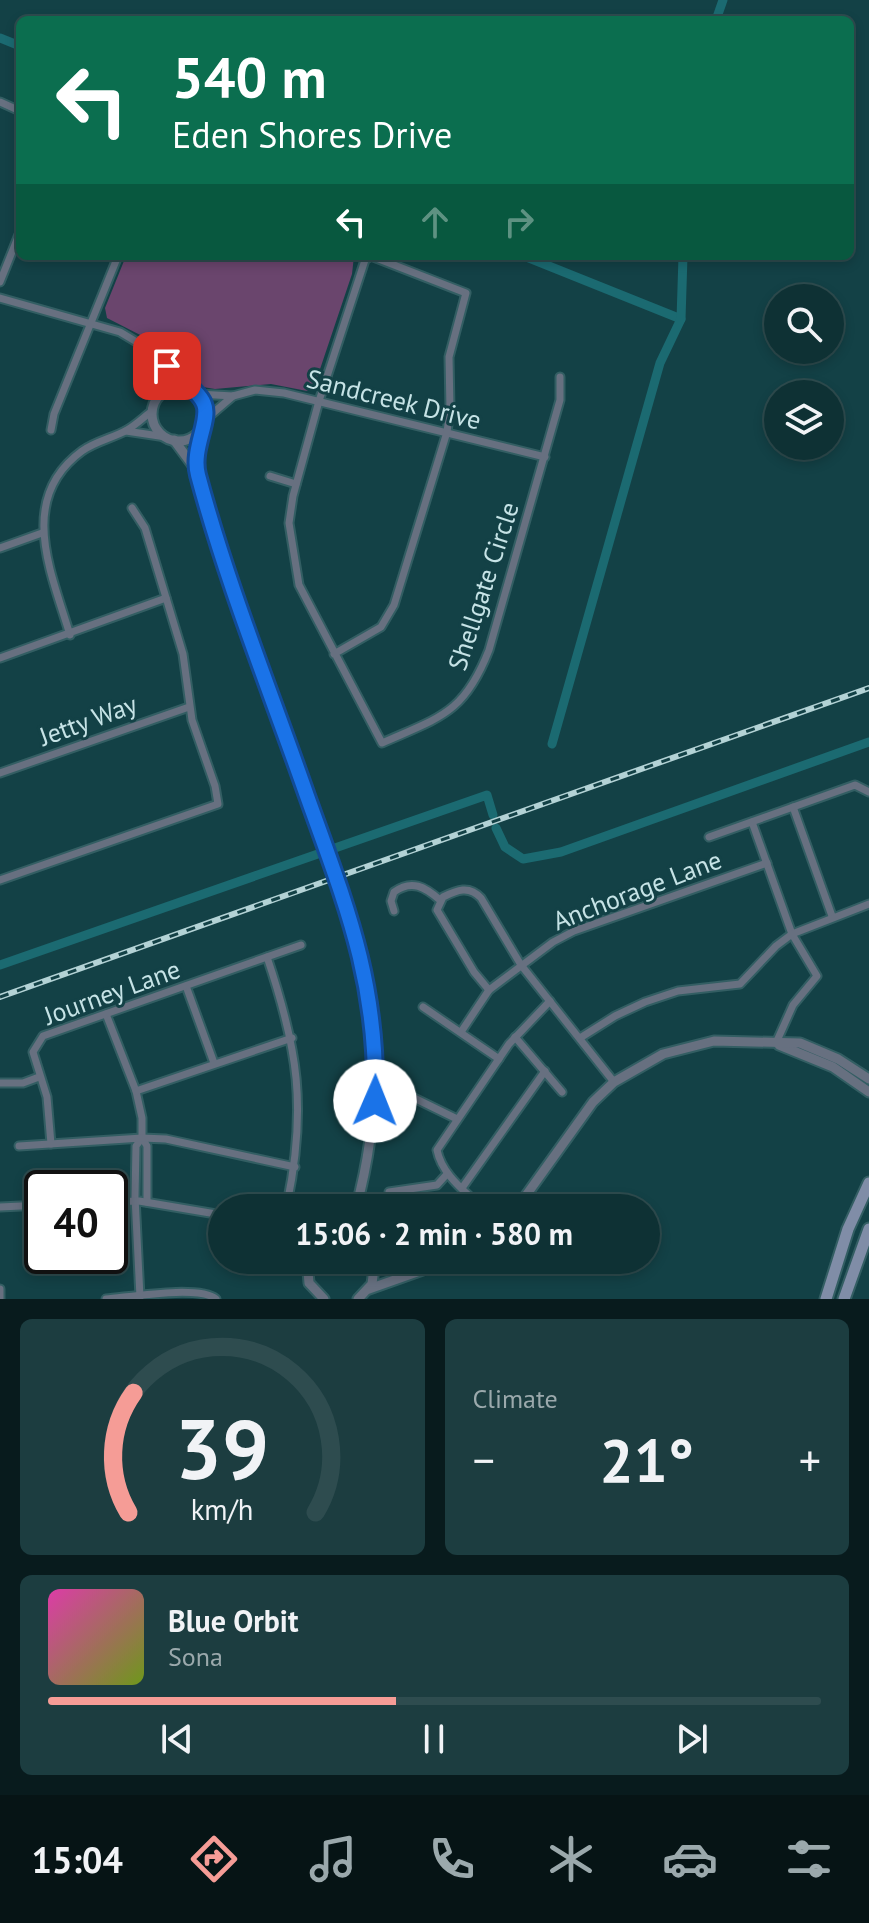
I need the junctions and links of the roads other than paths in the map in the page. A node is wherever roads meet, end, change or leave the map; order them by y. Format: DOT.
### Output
graph roads {
  1 [pos="16,242"];
  2 [pos="116,260"];
  3 [pos="368,260"];
  4 [pos="381,260"];
  5 [pos="0,282"];
  6 [pos="0,298"];
  7 [pos="90,323"];
  8 [pos="150,350"];
  9 [pos="560,377"];
  10 [pos="194,391"];
  11 [pos="233,396"];
  12 [pos="158,398"];
  13 [pos="319,401"];
  14 [pos="152,411"];
  15 [pos="206,419"];
  16 [pos="51,430"];
  17 [pos="126,431"];
  18 [pos="200,431"];
  19 [pos="447,432"];
  20 [pos="170,439"];
  21 [pos="545,457"];
  22 [pos="197,471"];
  23 [pos="270,476"];
  24 [pos="296,484"];
  25 [pos="132,508"];
  26 [pos="42,533"];
  27 [pos="0,548"];
  28 [pos="166,598"];
  29 [pos="70,635"];
  30 [pos="334,654"];
  31 [pos="0,658"];
  32 [pos="189,707"];
  33 [pos="0,773"];
  34 [pos="869,792"];
  35 [pos="793,807"];
  36 [pos="752,822"];
  37 [pos="709,837"];
  38 [pos="767,863"];
  39 [pos="0,880"];
  40 [pos="440,900"];
  41 [pos="869,904"];
  42 [pos="394,911"];
  43 [pos="832,916"];
  44 [pos="792,934"];
  45 [pos="301,945"];
  46 [pos="267,957"];
  47 [pos="521,965"];
  48 [pos="186,986"];
  49 [pos="489,990"];
  50 [pos="550,1001"];
  51 [pos="423,1007"];
  52 [pos="106,1014"];
  53 [pos="461,1032"];
  54 [pos="515,1037"];
  55 [pos="292,1038"];
  56 [pos="580,1038"];
  57 [pos="776,1043"];
  58 [pos="499,1059"];
  59 [pos="214,1063"];
  60 [pos="545,1071"];
  61 [pos="39,1077"];
  62 [pos="869,1079"];
  63 [pos="614,1082"];
  64 [pos="0,1083"];
  65 [pos="136,1091"];
  66 [pos="562,1092"];
  67 [pos="869,1092"];
  68 [pos="414,1098"];
  69 [pos="457,1119"];
  70 [pos="142,1138"];
  71 [pos="51,1144"];
  72 [pos="19,1146"];
  73 [pos="295,1167"];
  74 [pos="447,1174"];
  75 [pos="869,1183"];
  76 [pos="462,1188"];
  77 [pos="389,1192"];
  78 [pos="289,1194"];
  79 [pos="359,1194"];
  80 [pos="468,1194"];
  81 [pos="527,1194"];
  82 [pos="128,1201"];
  83 [pos="135,1201"];
  84 [pos="147,1202"];
  85 [pos="24,1206"];
  86 [pos="0,1207"];
  87 [pos="208,1213"];
  88 [pos="869,1229"];
  89 [pos="307,1274"];
  90 [pos="375,1274"];
  91 [pos="411,1274"];
  92 [pos="0,1289"];
  93 [pos="369,1289"];
  94 [pos="313,1294"];
  95 [pos="140,1297"];
  96 [pos="359,1298"];
  97 [pos="0,1299"];
  98 [pos="106,1299"];
  99 [pos="216,1299"];
  100 [pos="324,1299"];
  101 [pos="826,1299"];
  102 [pos="844,1299"];
  1 -- 5 [label="street"];
  2 -- 7 [label="street"];
  3 -- 13 [label="street, Shellgate Circle"];
  4 -- 19 [label="street, Shellgate Circle"];
  6 -- 7 [label="street"];
  7 -- 8 [label="street"];
  7 -- 16 [label="street"];
  8 -- 10 [label="street"];
  8 -- 12 [label="street"];
  9 -- 21 [label="street"];
  10 -- 11 [label="street, Sandcreek Drive"];
  10 -- 12 [label="street"];
  10 -- 15 [label="street"];
  11 -- 13 [label="street, Sandcreek Drive"];
  11 -- 15 [label="street"];
  12 -- 14 [label="street"];
  13 -- 19 [label="street, Sandcreek Drive"];
  13 -- 24 [label="street, Shellgate Circle"];
  14 -- 17 [label="street"];
  14 -- 20 [label="street"];
  15 -- 18 [label="street"];
  17 -- 20 [label="street"];
  17 -- 26 [label="street"];
  18 -- 20 [label="street"];
  18 -- 22 [label="street"];
  19 -- 21 [label="street, Sandcreek Drive"];
  19 -- 30 [label="street"];
  20 -- 22 [label="street"];
  21 -- 30 [label="street, Shellgate Circle"];
  22 -- 79 [label="street, bridge"];
  23 -- 24 [label="street"];
  24 -- 30 [label="street, Shellgate Circle"];
  25 -- 28 [label="street"];
  26 -- 27 [label="street"];
  26 -- 29 [label="street"];
  28 -- 29 [label="street"];
  28 -- 32 [label="street"];
  29 -- 31 [label="street"];
  32 -- 33 [label="street, Jetty Way"];
  32 -- 39 [label="street"];
  34 -- 35 [label="street"];
  35 -- 36 [label="street"];
  35 -- 43 [label="street"];
  36 -- 37 [label="street"];
  36 -- 38 [label="street"];
  38 -- 44 [label="street"];
  38 -- 47 [label="street, Anchorage Lane"];
  40 -- 42 [label="street"];
  40 -- 47 [label="street"];
  40 -- 49 [label="street"];
  41 -- 43 [label="street"];
  43 -- 44 [label="street"];
  44 -- 56 [label="street"];
  44 -- 57 [label="street"];
  45 -- 46 [label="street, Journey Lane"];
  46 -- 48 [label="street, Journey Lane"];
  46 -- 55 [label="street"];
  47 -- 49 [label="street, Anchorage Lane"];
  47 -- 50 [label="street"];
  48 -- 52 [label="street, Journey Lane"];
  48 -- 59 [label="street"];
  49 -- 53 [label="street, Anchorage Lane"];
  50 -- 54 [label="street"];
  50 -- 56 [label="street"];
  51 -- 53 [label="street"];
  52 -- 61 [label="street, Journey Lane"];
  52 -- 65 [label="street"];
  53 -- 58 [label="street"];
  54 -- 58 [label="street"];
  54 -- 60 [label="street"];
  55 -- 59 [label="street"];
  55 -- 73 [label="street"];
  56 -- 63 [label="street"];
  57 -- 62 [label="street"];
  57 -- 63 [label="street"];
  57 -- 67 [label="street"];
  58 -- 69 [label="street"];
  59 -- 65 [label="street"];
  60 -- 66 [label="street"];
  60 -- 76 [label="street"];
  61 -- 64 [label="street"];
  61 -- 71 [label="street, Journey Lane"];
  63 -- 81 [label="street"];
  65 -- 70 [label="street"];
  68 -- 69 [label="street"];
  69 -- 74 [label="street"];
  70 -- 71 [label="street"];
  70 -- 73 [label="street"];
  70 -- 83 [label="street"];
  70 -- 84 [label="street"];
  71 -- 72 [label="street"];
  73 -- 78 [label="street"];
  74 -- 76 [label="street"];
  74 -- 77 [label="street"];
  75 -- 101 [label="main road"];
  76 -- 80 [label="street"];
  82 -- 83 [label="street"];
  83 -- 84 [label="street"];
  83 -- 95 [label="street"];
  84 -- 87 [label="street"];
  85 -- 86 [label="street"];
  88 -- 102 [label="main road"];
  89 -- 94 [label="street"];
  90 -- 93 [label="street"];
  91 -- 93 [label="street"];
  92 -- 97 [label="street"];
  93 -- 96 [label="street"];
  94 -- 100 [label="street"];
  95 -- 98 [label="street"];
  95 -- 99 [label="street"];
}
